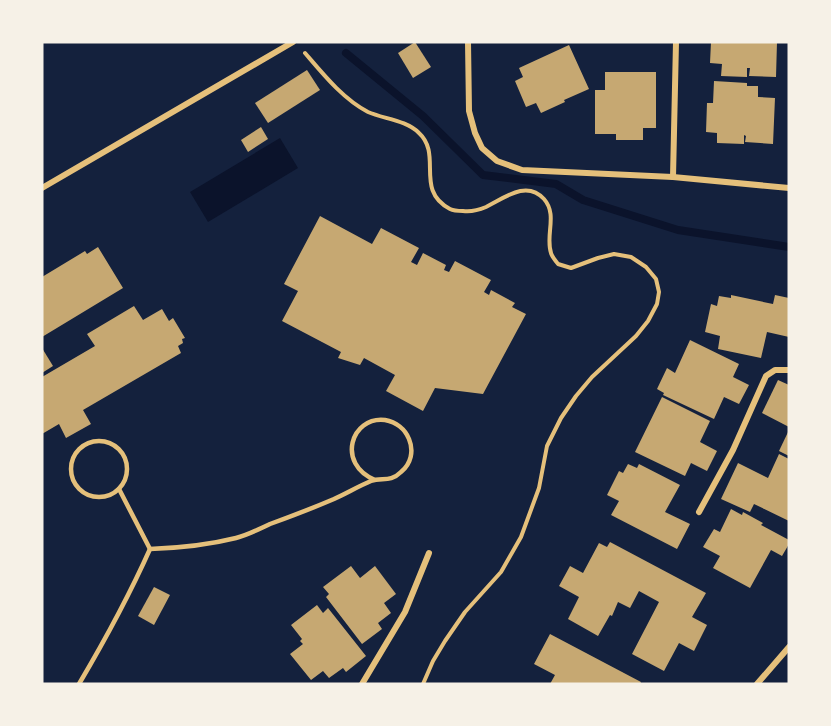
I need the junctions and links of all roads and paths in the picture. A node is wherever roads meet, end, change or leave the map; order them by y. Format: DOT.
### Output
graph roads {
  1 [pos="293,42"];
  2 [pos="468,42"];
  3 [pos="676,42"];
  4 [pos="303,51"];
  5 [pos="673,177"];
  6 [pos="42,188"];
  7 [pos="789,188"];
  8 [pos="789,370"];
  9 [pos="375,480"];
  10 [pos="119,489"];
  11 [pos="699,512"];
  12 [pos="150,549"];
  13 [pos="429,553"];
  14 [pos="789,647"];
  15 [pos="79,684"];
  16 [pos="362,684"];
  17 [pos="423,684"];
  18 [pos="757,684"];
  1 -- 6 [label="street"];
  2 -- 5 [label="street"];
  3 -- 5 [label="street"];
  4 -- 17 [label="path"];
  5 -- 7 [label="street"];
  8 -- 11 [label="street"];
  9 -- 9 [label="lane"];
  9 -- 12 [label="lane"];
  10 -- 10 [label="lane"];
  10 -- 12 [label="lane"];
  12 -- 15 [label="lane"];
  13 -- 16 [label="street"];
  14 -- 18 [label="street"];
}
